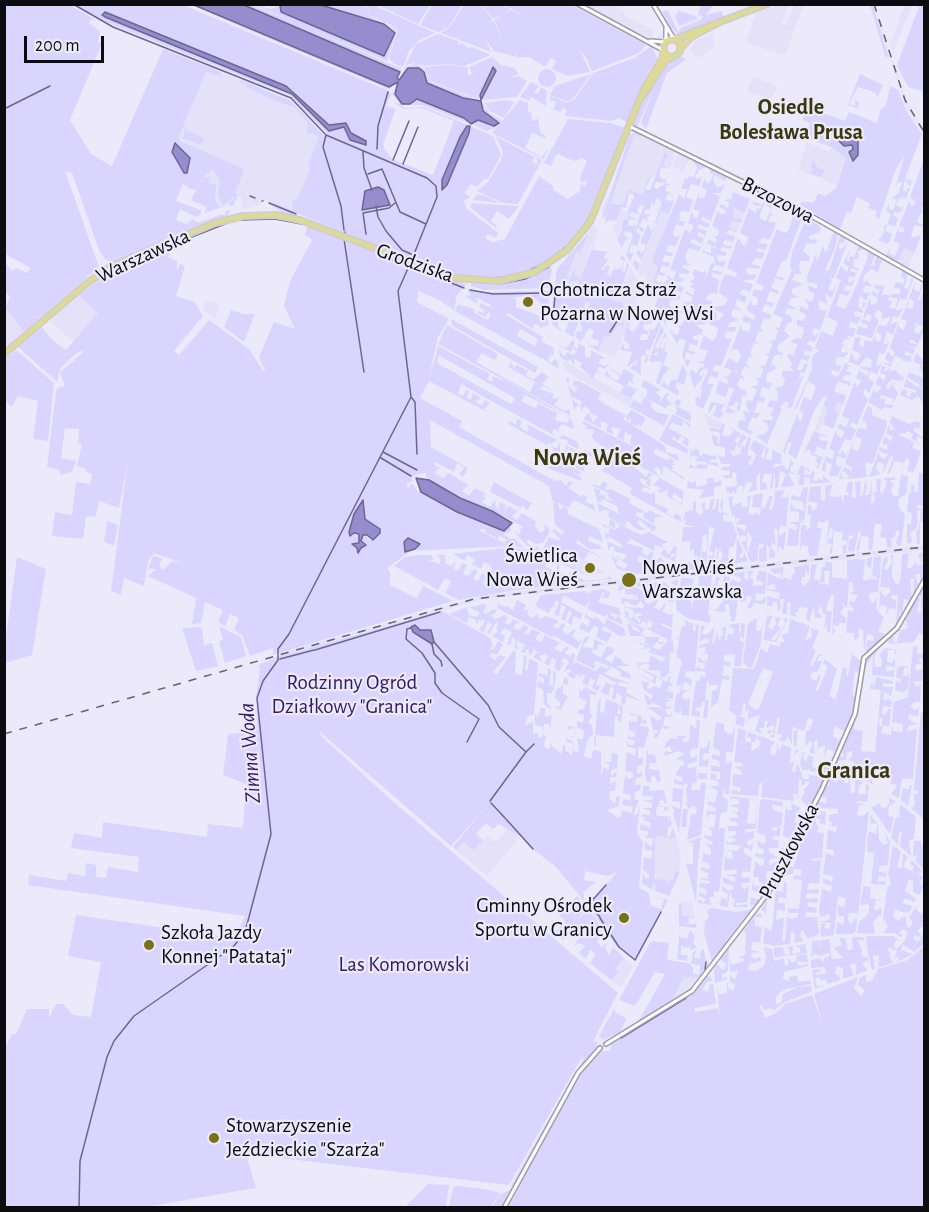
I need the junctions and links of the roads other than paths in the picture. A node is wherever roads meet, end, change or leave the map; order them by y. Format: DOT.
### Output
graph roads {
  1 [pos="578,4"];
  2 [pos="652,4"];
  3 [pos="767,4"];
  4 [pos="720,22"];
  5 [pos="666,26"];
  6 [pos="675,39"];
  7 [pos="665,41"];
  8 [pos="650,42"];
  9 [pos="681,48"];
  10 [pos="663,50"];
  11 [pos="671,57"];
  12 [pos="641,98"];
  13 [pos="629,126"];
  14 [pos="234,218"];
  15 [pos="924,280"];
  16 [pos="4,354"];
  17 [pos="924,581"];
  18 [pos="504,1208"];
  1 -- 8 [label="street"];
  2 -- 5 [label="street"];
  3 -- 4 [label="main road"];
  4 -- 6 [label="main road"];
  4 -- 9 [label="main road"];
  5 -- 6 [label="street"];
  5 -- 7 [label="street"];
  6 -- 7 [label="main road"];
  6 -- 9 [label="main road"];
  7 -- 8 [label="street"];
  7 -- 10 [label="main road"];
  8 -- 10 [label="street"];
  9 -- 11 [label="main road"];
  10 -- 11 [label="main road"];
  10 -- 12 [label="main road, Grodziska"];
  11 -- 12 [label="main road, Grodziska"];
  12 -- 13 [label="main road, Grodziska"];
  13 -- 14 [label="main road, Grodziska"];
  13 -- 15 [label="street, Brzozowa"];
  14 -- 16 [label="main road, Warszawska"];
  17 -- 18 [label="street, Pruszkowska"];
}
